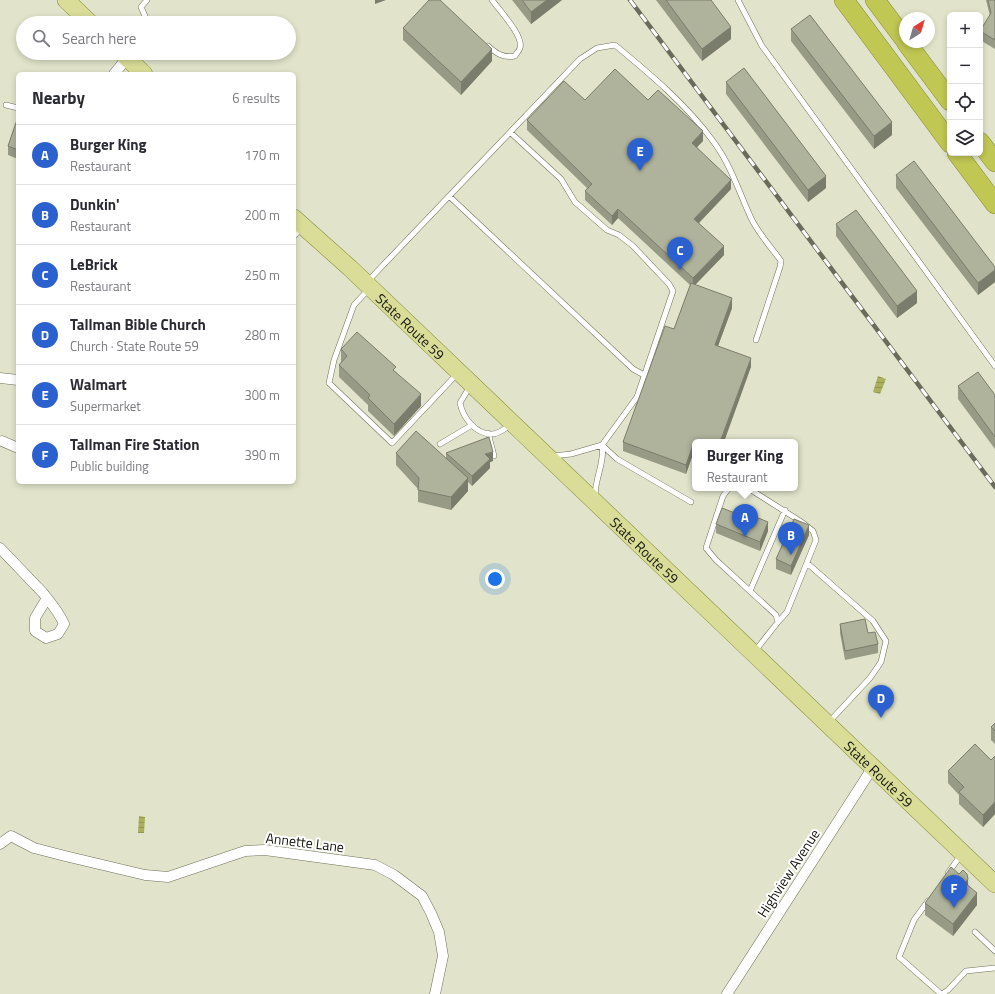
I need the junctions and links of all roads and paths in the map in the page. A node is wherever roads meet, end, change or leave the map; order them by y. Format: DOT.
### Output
graph roads {
  1 [pos="66,0"];
  2 [pos="148,0"];
  3 [pos="492,0"];
  4 [pos="738,0"];
  5 [pos="844,0"];
  6 [pos="875,0"];
  7 [pos="83,16"];
  8 [pos="145,16"];
  9 [pos="899,32"];
  10 [pos="485,44"];
  11 [pos="911,48"];
  12 [pos="124,60"];
  13 [pos="131,60"];
  14 [pos="115,72"];
  15 [pos="142,72"];
  16 [pos="947,97"];
  17 [pos="6,105"];
  18 [pos="16,108"];
  19 [pos="511,133"];
  20 [pos="947,139"];
  21 [pos="983,146"];
  22 [pos="959,156"];
  23 [pos="995,162"];
  24 [pos="449,196"];
  25 [pos="995,204"];
  26 [pos="297,227"];
  27 [pos="368,285"];
  28 [pos="756,340"];
  29 [pos="995,366"];
  30 [pos="644,375"];
  31 [pos="0,378"];
  32 [pos="465,378"];
  33 [pos="16,380"];
  34 [pos="513,424"];
  35 [pos="472,425"];
  36 [pos="488,433"];
  37 [pos="2,441"];
  38 [pos="440,444"];
  39 [pos="602,446"];
  40 [pos="16,449"];
  41 [pos="494,456"];
  42 [pos="547,456"];
  43 [pos="727,491"];
  44 [pos="753,491"];
  45 [pos="595,502"];
  46 [pos="690,502"];
  47 [pos="785,510"];
  48 [pos="0,548"];
  49 [pos="807,563"];
  50 [pos="750,591"];
  51 [pos="47,598"];
  52 [pos="778,622"];
  53 [pos="753,653"];
  54 [pos="828,724"];
  55 [pos="873,767"];
  56 [pos="0,844"];
  57 [pos="963,853"];
  58 [pos="945,877"];
  59 [pos="995,884"];
  60 [pos="932,896"];
  61 [pos="974,932"];
  62 [pos="995,951"];
  63 [pos="995,968"];
  64 [pos="435,994"];
  65 [pos="727,994"];
  66 [pos="941,994"];
  1 -- 7 [label="main road"];
  2 -- 8 [label="lane"];
  3 -- 10 [label="lane"];
  4 -- 29 [label="lane"];
  5 -- 20 [label="highway"];
  6 -- 9 [label="highway"];
  11 -- 16 [label="highway"];
  12 -- 14 [label="street"];
  13 -- 15 [label="main road"];
  17 -- 18 [label="lane"];
  19 -- 24 [label="lane"];
  19 -- 28 [label="lane"];
  19 -- 30 [label="lane"];
  21 -- 23 [label="highway"];
  22 -- 25 [label="highway"];
  24 -- 27 [label="lane"];
  24 -- 30 [label="lane"];
  26 -- 27 [label="main road, State Route 59"];
  27 -- 32 [label="main road, State Route 59"];
  27 -- 32 [label="lane"];
  30 -- 39 [label="lane"];
  31 -- 33 [label="street"];
  32 -- 34 [label="main road, State Route 59"];
  32 -- 35 [label="lane"];
  34 -- 36 [label="lane"];
  34 -- 42 [label="main road, State Route 59"];
  35 -- 36 [label="lane"];
  35 -- 38 [label="lane"];
  36 -- 41 [label="lane"];
  37 -- 40 [label="street"];
  39 -- 42 [label="lane"];
  39 -- 45 [label="lane"];
  39 -- 46 [label="lane"];
  42 -- 45 [label="main road, State Route 59"];
  43 -- 50 [label="lane"];
  44 -- 47 [label="lane"];
  45 -- 53 [label="main road, State Route 59"];
  47 -- 49 [label="lane"];
  47 -- 50 [label="lane"];
  48 -- 51 [label="street"];
  49 -- 52 [label="lane"];
  49 -- 54 [label="lane"];
  50 -- 52 [label="lane"];
  52 -- 53 [label="lane"];
  53 -- 54 [label="main road, State Route 59"];
  54 -- 55 [label="main road, State Route 59"];
  55 -- 57 [label="main road, State Route 59"];
  55 -- 65 [label="street, Highview Avenue"];
  56 -- 64 [label="street, Annette Lane"];
  57 -- 58 [label="lane"];
  57 -- 59 [label="main road, State Route 59"];
  60 -- 66 [label="lane"];
  61 -- 62 [label="lane"];
  63 -- 66 [label="lane"];
}
